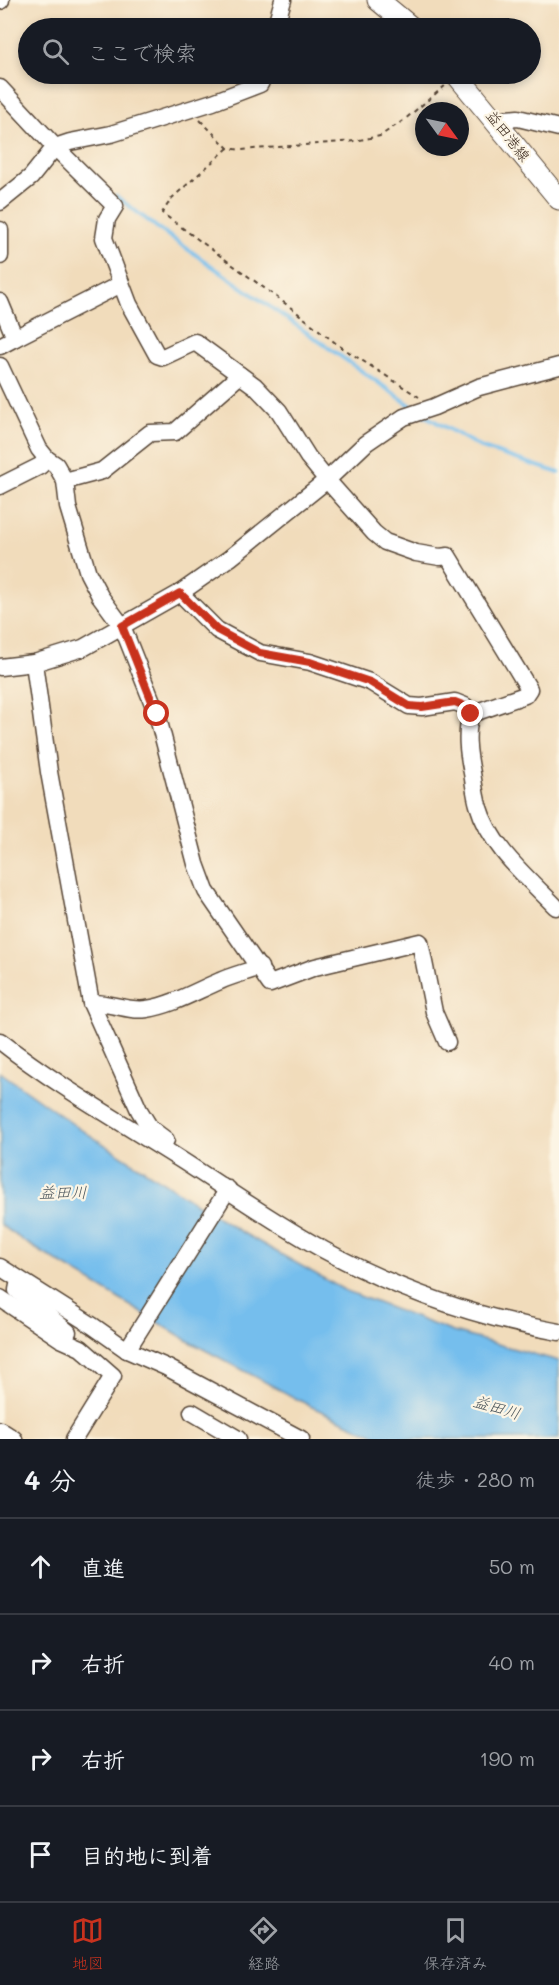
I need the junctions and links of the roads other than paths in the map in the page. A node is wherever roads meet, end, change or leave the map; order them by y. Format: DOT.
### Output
graph roads {
  1 [pos="283,0"];
  2 [pos="378,0"];
  3 [pos="278,18"];
  4 [pos="400,18"];
  5 [pos="260,84"];
  6 [pos="465,84"];
  7 [pos="0,88"];
  8 [pos="495,120"];
  9 [pos="559,128"];
  10 [pos="55,147"];
  11 [pos="559,199"];
  12 [pos="0,202"];
  13 [pos="0,230"];
  14 [pos="0,256"];
  15 [pos="121,284"];
  16 [pos="0,303"];
  17 [pos="7,342"];
  18 [pos="0,366"];
  19 [pos="559,366"];
  20 [pos="240,375"];
  21 [pos="47,459"];
  22 [pos="327,480"];
  23 [pos="65,482"];
  24 [pos="0,486"];
  25 [pos="180,593"];
  26 [pos="122,626"];
  27 [pos="34,663"];
  28 [pos="0,667"];
  29 [pos="471,714"];
  30 [pos="556,907"];
  31 [pos="260,967"];
  32 [pos="91,1003"];
  33 [pos="0,1041"];
  34 [pos="447,1042"];
  35 [pos="201,1173"];
  36 [pos="225,1193"];
  37 [pos="0,1267"];
  38 [pos="19,1280"];
  39 [pos="0,1298"];
  40 [pos="559,1332"];
  41 [pos="69,1342"];
  42 [pos="127,1350"];
  43 [pos="192,1412"];
  44 [pos="0,1430"];
  45 [pos="14,1439"];
  46 [pos="74,1439"];
  47 [pos="238,1439"];
  48 [pos="301,1439"];
  1 -- 3 [label="street"];
  2 -- 4 [label="main road"];
  5 -- 10 [label="street"];
  6 -- 8 [label="main road, 益田港線"];
  7 -- 10 [label="street"];
  8 -- 9 [label="street"];
  8 -- 11 [label="main road, 益田港線"];
  10 -- 12 [label="street"];
  10 -- 15 [label="street"];
  13 -- 14 [label="street"];
  15 -- 17 [label="street"];
  15 -- 20 [label="street"];
  16 -- 17 [label="street"];
  18 -- 21 [label="street"];
  19 -- 22 [label="street"];
  20 -- 22 [label="street"];
  20 -- 23 [label="street"];
  21 -- 23 [label="street"];
  21 -- 24 [label="street"];
  22 -- 25 [label="street"];
  22 -- 29 [label="street"];
  23 -- 26 [label="street"];
  25 -- 26 [label="street"];
  25 -- 29 [label="street"];
  26 -- 27 [label="street"];
  26 -- 31 [label="street"];
  27 -- 28 [label="street"];
  27 -- 32 [label="street"];
  29 -- 30 [label="street"];
  31 -- 32 [label="street"];
  31 -- 34 [label="street"];
  32 -- 35 [label="street"];
  33 -- 35 [label="street"];
  35 -- 36 [label="street"];
  36 -- 40 [label="street"];
  36 -- 42 [label="street"];
  37 -- 38 [label="street"];
  38 -- 41 [label="street"];
  38 -- 42 [label="street"];
  39 -- 41 [label="street"];
  41 -- 46 [label="street"];
  42 -- 48 [label="street"];
  43 -- 47 [label="street"];
  44 -- 45 [label="street"];
}
